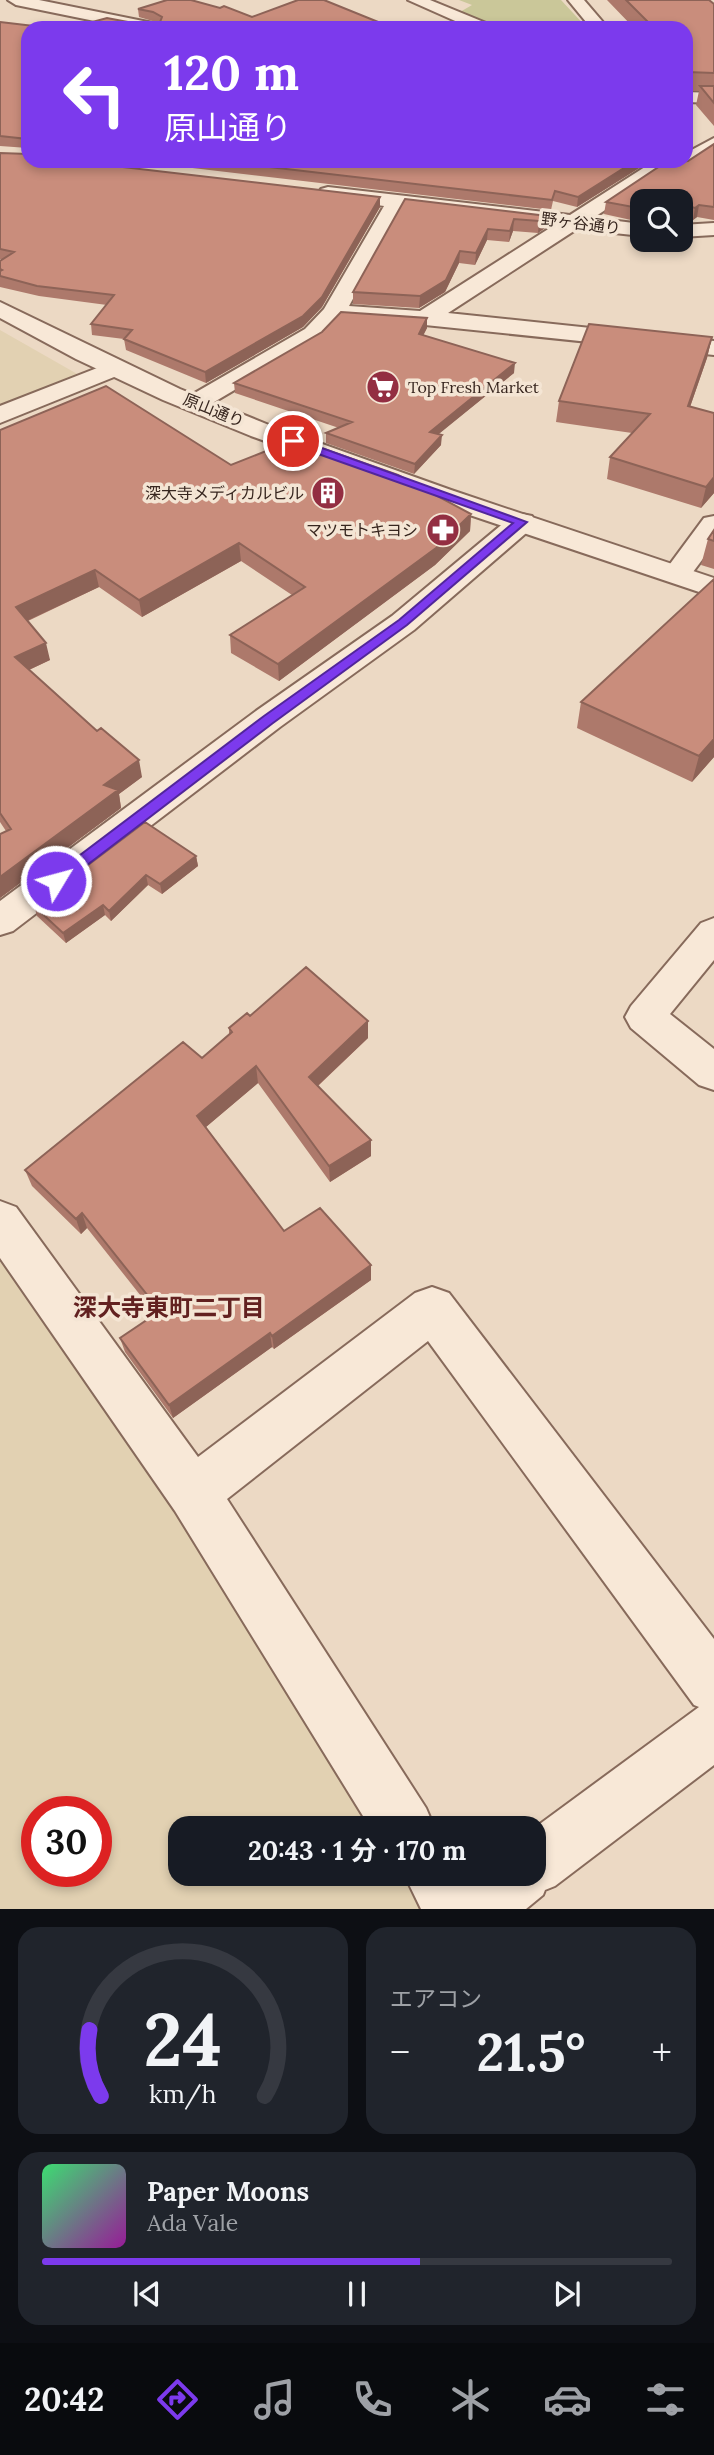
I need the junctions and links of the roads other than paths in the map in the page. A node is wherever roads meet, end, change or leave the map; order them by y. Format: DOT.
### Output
graph roads {
  1 [pos="16,0"];
  2 [pos="416,0"];
  3 [pos="576,0"];
  4 [pos="119,21"];
  5 [pos="468,21"];
  6 [pos="594,21"];
  7 [pos="693,96"];
  8 [pos="714,98"];
  9 [pos="714,145"];
  10 [pos="693,157"];
  11 [pos="666,168"];
  12 [pos="314,192"];
  13 [pos="396,202"];
  14 [pos="573,222"];
  15 [pos="630,229"];
  16 [pos="714,229"];
  17 [pos="693,230"];
  18 [pos="0,309"];
  19 [pos="334,312"];
  20 [pos="425,318"];
  21 [pos="714,348"];
  22 [pos="115,368"];
  23 [pos="195,403"];
  24 [pos="0,415"];
  25 [pos="522,522"];
  26 [pos="714,524"];
  27 [pos="677,574"];
  28 [pos="714,587"];
  29 [pos="0,922"];
  30 [pos="714,933"];
  31 [pos="714,1073"];
  32 [pos="0,1220"];
  33 [pos="193,1493"];
  34 [pos="714,1685"];
  35 [pos="714,1729"];
  36 [pos="397,1816"];
  37 [pos="546,1856"];
  38 [pos="442,1886"];
  39 [pos="506,1886"];
  40 [pos="456,1909"];
  41 [pos="476,1909"];
  1 -- 4 [label="street"];
  2 -- 5 [label="street"];
  3 -- 6 [label="street"];
  7 -- 8 [label="street"];
  9 -- 10 [label="street"];
  11 -- 14 [label="street"];
  12 -- 13 [label="street, 野ヶ谷通り"];
  13 -- 14 [label="street, 野ヶ谷通り"];
  13 -- 19 [label="street"];
  14 -- 15 [label="street, 野ヶ谷通り"];
  14 -- 20 [label="street"];
  16 -- 17 [label="street"];
  18 -- 22 [label="street, 原山通り"];
  19 -- 20 [label="street"];
  19 -- 23 [label="street"];
  20 -- 21 [label="street"];
  22 -- 23 [label="street, 原山通り"];
  22 -- 24 [label="street"];
  23 -- 25 [label="street, 原山通り"];
  25 -- 27 [label="street, 原山通り"];
  25 -- 29 [label="street"];
  26 -- 27 [label="street"];
  27 -- 28 [label="street, 原山通り"];
  30 -- 31 [label="street"];
  32 -- 33 [label="street"];
  33 -- 34 [label="street"];
  33 -- 36 [label="street"];
  35 -- 37 [label="street"];
  38 -- 40 [label="street"];
  39 -- 41 [label="street"];
}
